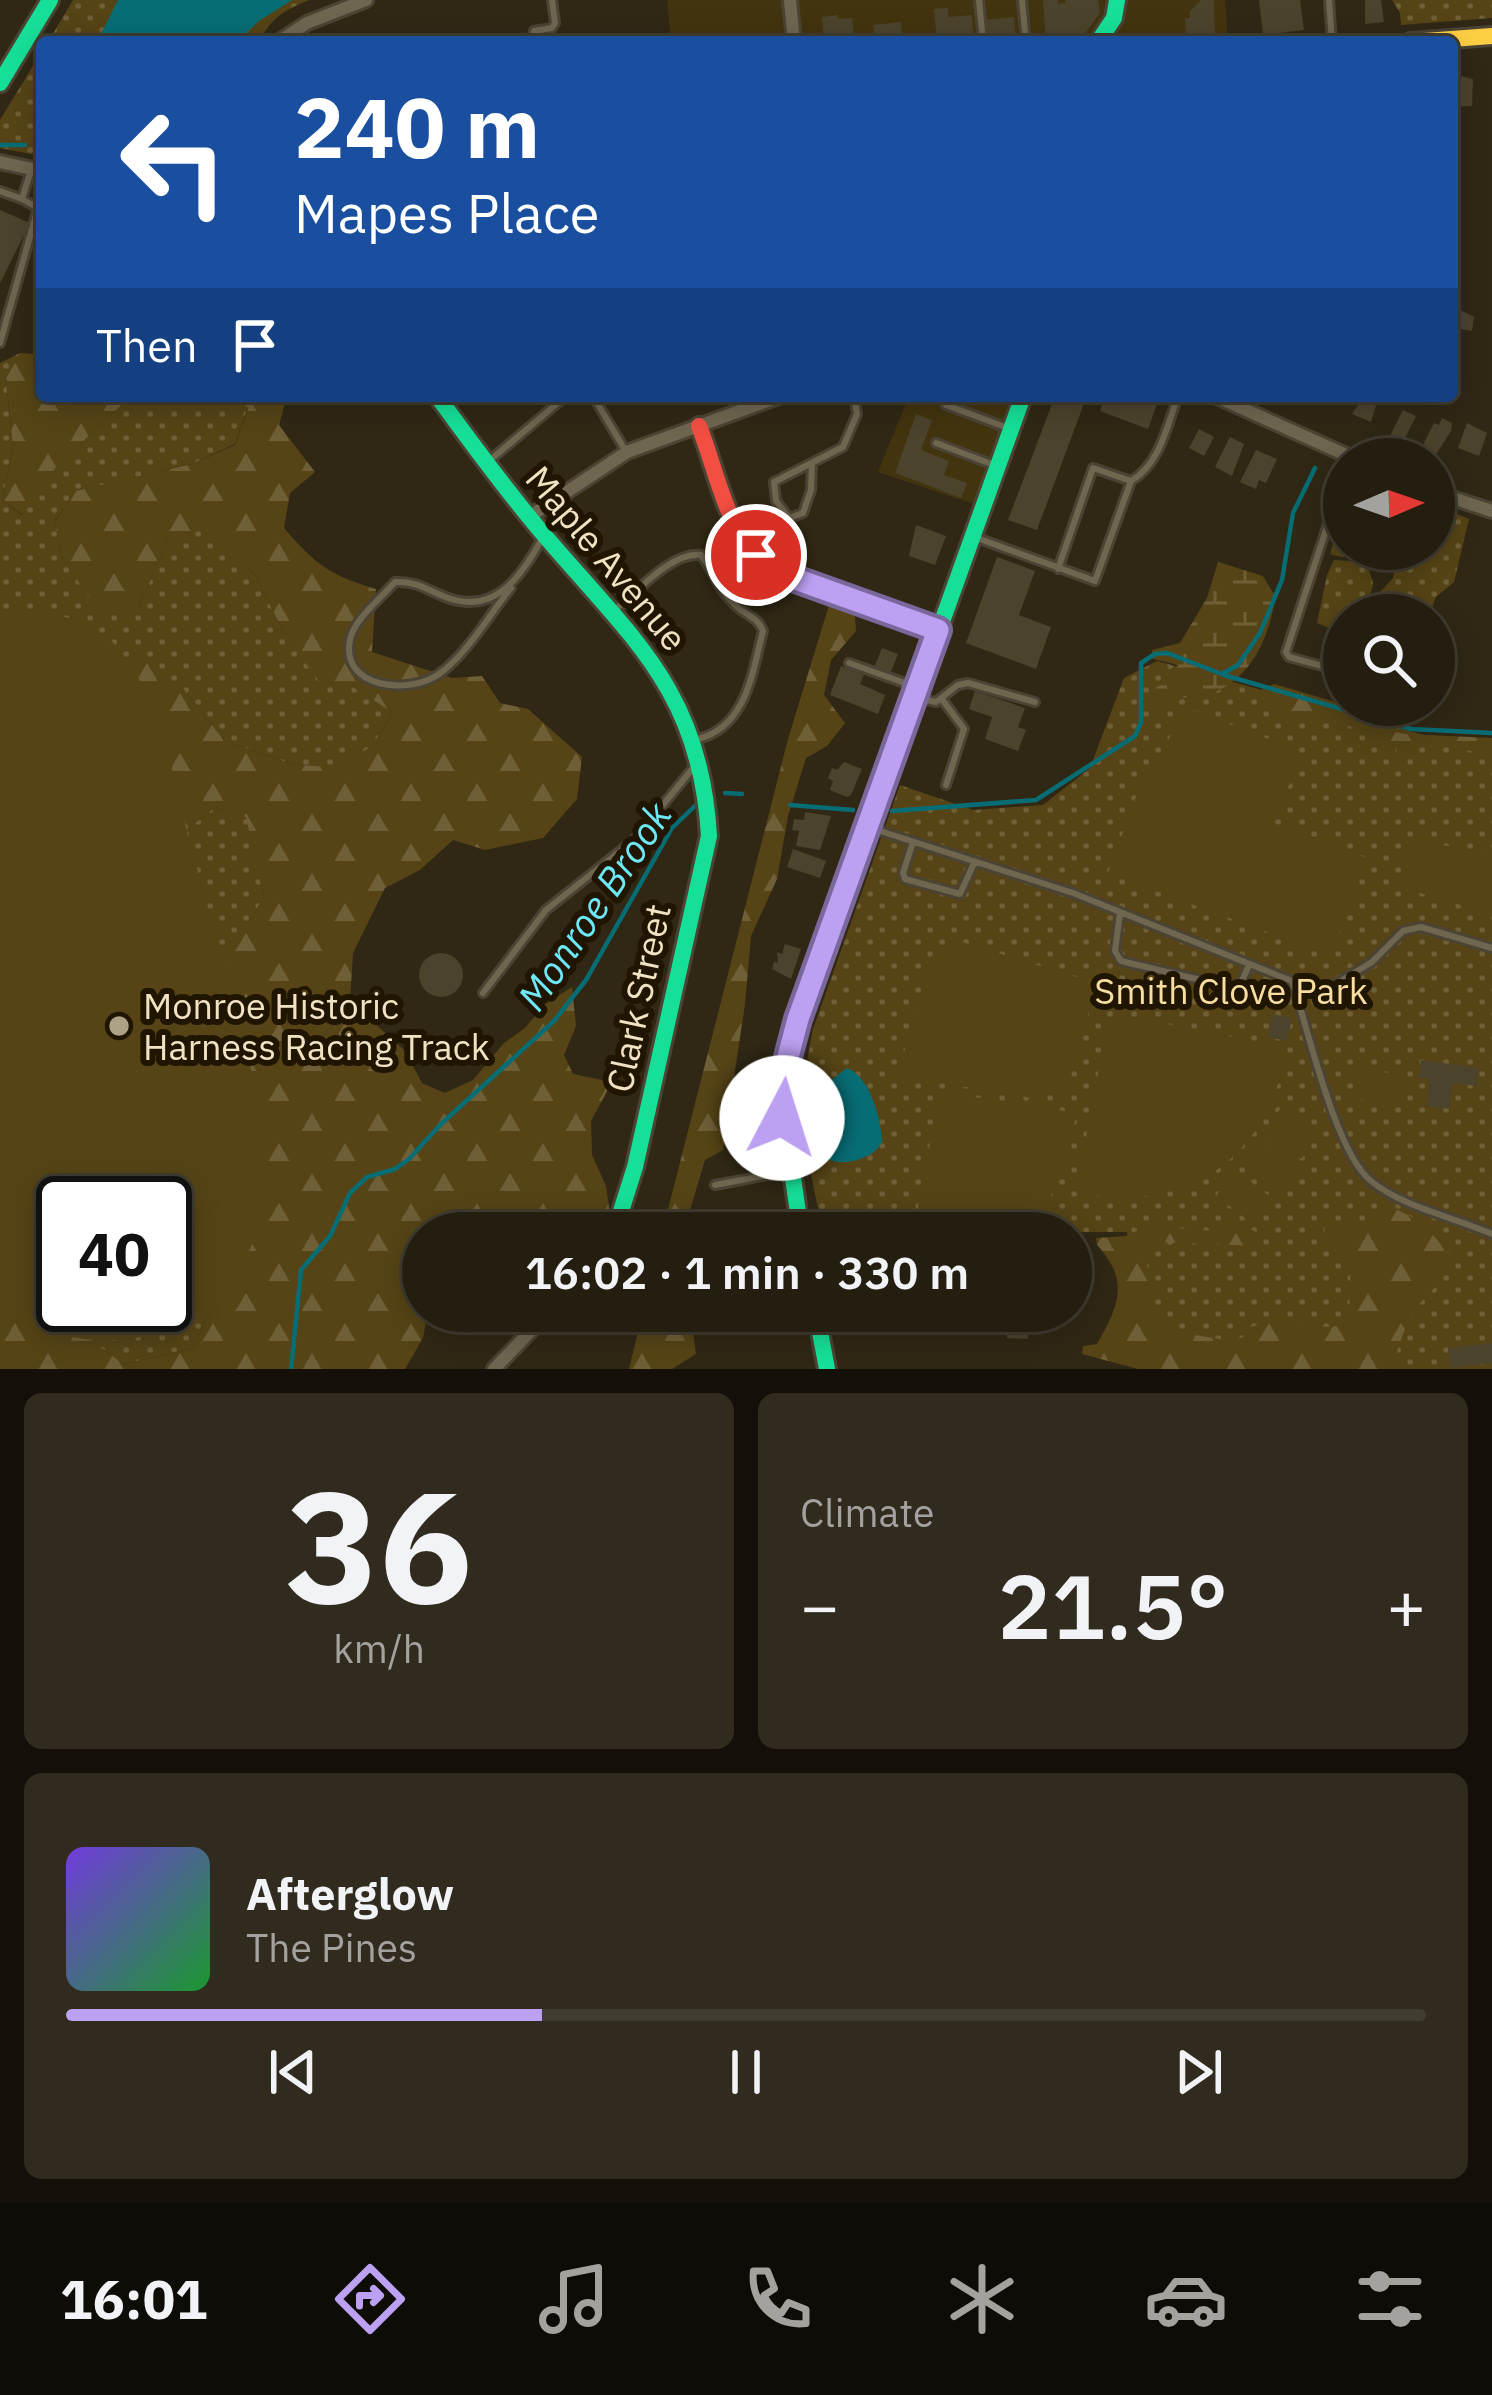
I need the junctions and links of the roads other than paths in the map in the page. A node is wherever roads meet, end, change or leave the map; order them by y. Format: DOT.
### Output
graph roads {
  1 [pos="50,0"];
  2 [pos="367,0"];
  3 [pos="552,0"];
  4 [pos="790,0"];
  5 [pos="979,0"];
  6 [pos="1022,0"];
  7 [pos="1117,0"];
  8 [pos="1329,0"];
  9 [pos="287,36"];
  10 [pos="533,36"];
  11 [pos="793,36"];
  12 [pos="982,36"];
  13 [pos="1025,36"];
  14 [pos="1102,36"];
  15 [pos="1332,36"];
  16 [pos="1492,36"];
  17 [pos="1458,39"];
  18 [pos="0,83"];
  19 [pos="0,162"];
  20 [pos="36,170"];
  21 [pos="36,172"];
  22 [pos="0,191"];
  23 [pos="22,199"];
  24 [pos="36,207"];
  25 [pos="36,215"];
  26 [pos="0,344"];
  27 [pos="441,402"];
  28 [pos="559,402"];
  29 [pos="597,402"];
  30 [pos="765,402"];
  31 [pos="855,402"];
  32 [pos="1021,402"];
  33 [pos="1176,402"];
  34 [pos="1228,402"];
  35 [pos="946,405"];
  36 [pos="699,426"];
  37 [pos="1011,429"];
  38 [pos="936,443"];
  39 [pos="1323,445"];
  40 [pos="627,452"];
  41 [pos="486,464"];
  42 [pos="812,464"];
  43 [pos="998,466"];
  44 [pos="1131,481"];
  45 [pos="1455,499"];
  46 [pos="1492,511"];
  47 [pos="529,517"];
  48 [pos="544,536"];
  49 [pos="972,537"];
  50 [pos="1323,539"];
  51 [pos="1058,568"];
  52 [pos="511,588"];
  53 [pos="610,614"];
  54 [pos="938,630"];
  55 [pos="848,663"];
  56 [pos="1323,666"];
  57 [pos="916,692"];
  58 [pos="942,699"];
  59 [pos="1035,702"];
  60 [pos="695,740"];
  61 [pos="702,767"];
  62 [pos="946,785"];
  63 [pos="868,827"];
  64 [pos="913,842"];
  65 [pos="974,862"];
  66 [pos="1120,914"];
  67 [pos="1492,948"];
  68 [pos="1250,964"];
  69 [pos="1292,981"];
  70 [pos="483,993"];
  71 [pos="782,1089"];
  72 [pos="790,1172"];
  73 [pos="768,1175"];
  74 [pos="715,1184"];
  75 [pos="621,1212"];
  76 [pos="797,1212"];
  77 [pos="1492,1234"];
  78 [pos="530,1332"];
  79 [pos="820,1332"];
  80 [pos="494,1369"];
  81 [pos="827,1369"];
  1 -- 18 [label="street"];
  2 -- 9 [label="street"];
  3 -- 10 [label="lane"];
  4 -- 11 [label="street"];
  5 -- 12 [label="lane"];
  6 -- 13 [label="lane"];
  7 -- 14 [label="street"];
  8 -- 15 [label="lane"];
  16 -- 17 [label="street"];
  19 -- 20 [label="street"];
  21 -- 23 [label="lane"];
  22 -- 23 [label="lane"];
  23 -- 24 [label="lane"];
  25 -- 26 [label="lane"];
  27 -- 41 [label="street, Maple Avenue"];
  28 -- 41 [label="lane"];
  29 -- 40 [label="lane"];
  30 -- 36 [label="street"];
  31 -- 42 [label="lane"];
  32 -- 37 [label="street"];
  33 -- 44 [label="lane"];
  34 -- 39 [label="street"];
  35 -- 37 [label="lane"];
  36 -- 40 [label="street"];
  36 -- 54 [label="street"];
  37 -- 43 [label="street"];
  38 -- 43 [label="lane"];
  40 -- 47 [label="street"];
  41 -- 47 [label="street, Maple Avenue"];
  42 -- 42 [label="lane"];
  43 -- 49 [label="street"];
  44 -- 51 [label="lane"];
  44 -- 51 [label="lane"];
  45 -- 46 [label="street"];
  47 -- 48 [label="street, Maple Avenue"];
  48 -- 52 [label="lane"];
  48 -- 53 [label="street, Maple Avenue"];
  49 -- 51 [label="lane"];
  49 -- 54 [label="street"];
  50 -- 56 [label="lane"];
  52 -- 52 [label="lane"];
  53 -- 60 [label="street, Maple Avenue"];
  53 -- 60 [label="lane"];
  54 -- 57 [label="street"];
  55 -- 57 [label="lane"];
  57 -- 58 [label="lane"];
  57 -- 63 [label="street"];
  58 -- 59 [label="lane"];
  58 -- 62 [label="lane"];
  60 -- 61 [label="street, Maple Avenue"];
  61 -- 70 [label="lane"];
  61 -- 75 [label="street, Clark Street"];
  63 -- 64 [label="lane"];
  63 -- 71 [label="street"];
  64 -- 65 [label="lane"];
  64 -- 65 [label="lane"];
  65 -- 66 [label="lane"];
  66 -- 68 [label="lane"];
  66 -- 68 [label="lane"];
  67 -- 69 [label="lane"];
  68 -- 69 [label="lane"];
  69 -- 77 [label="lane"];
  71 -- 72 [label="street"];
  71 -- 73 [label="lane"];
  72 -- 73 [label="lane"];
  72 -- 76 [label="street"];
  73 -- 74 [label="lane"];
  78 -- 80 [label="street"];
  79 -- 81 [label="street"];
}
